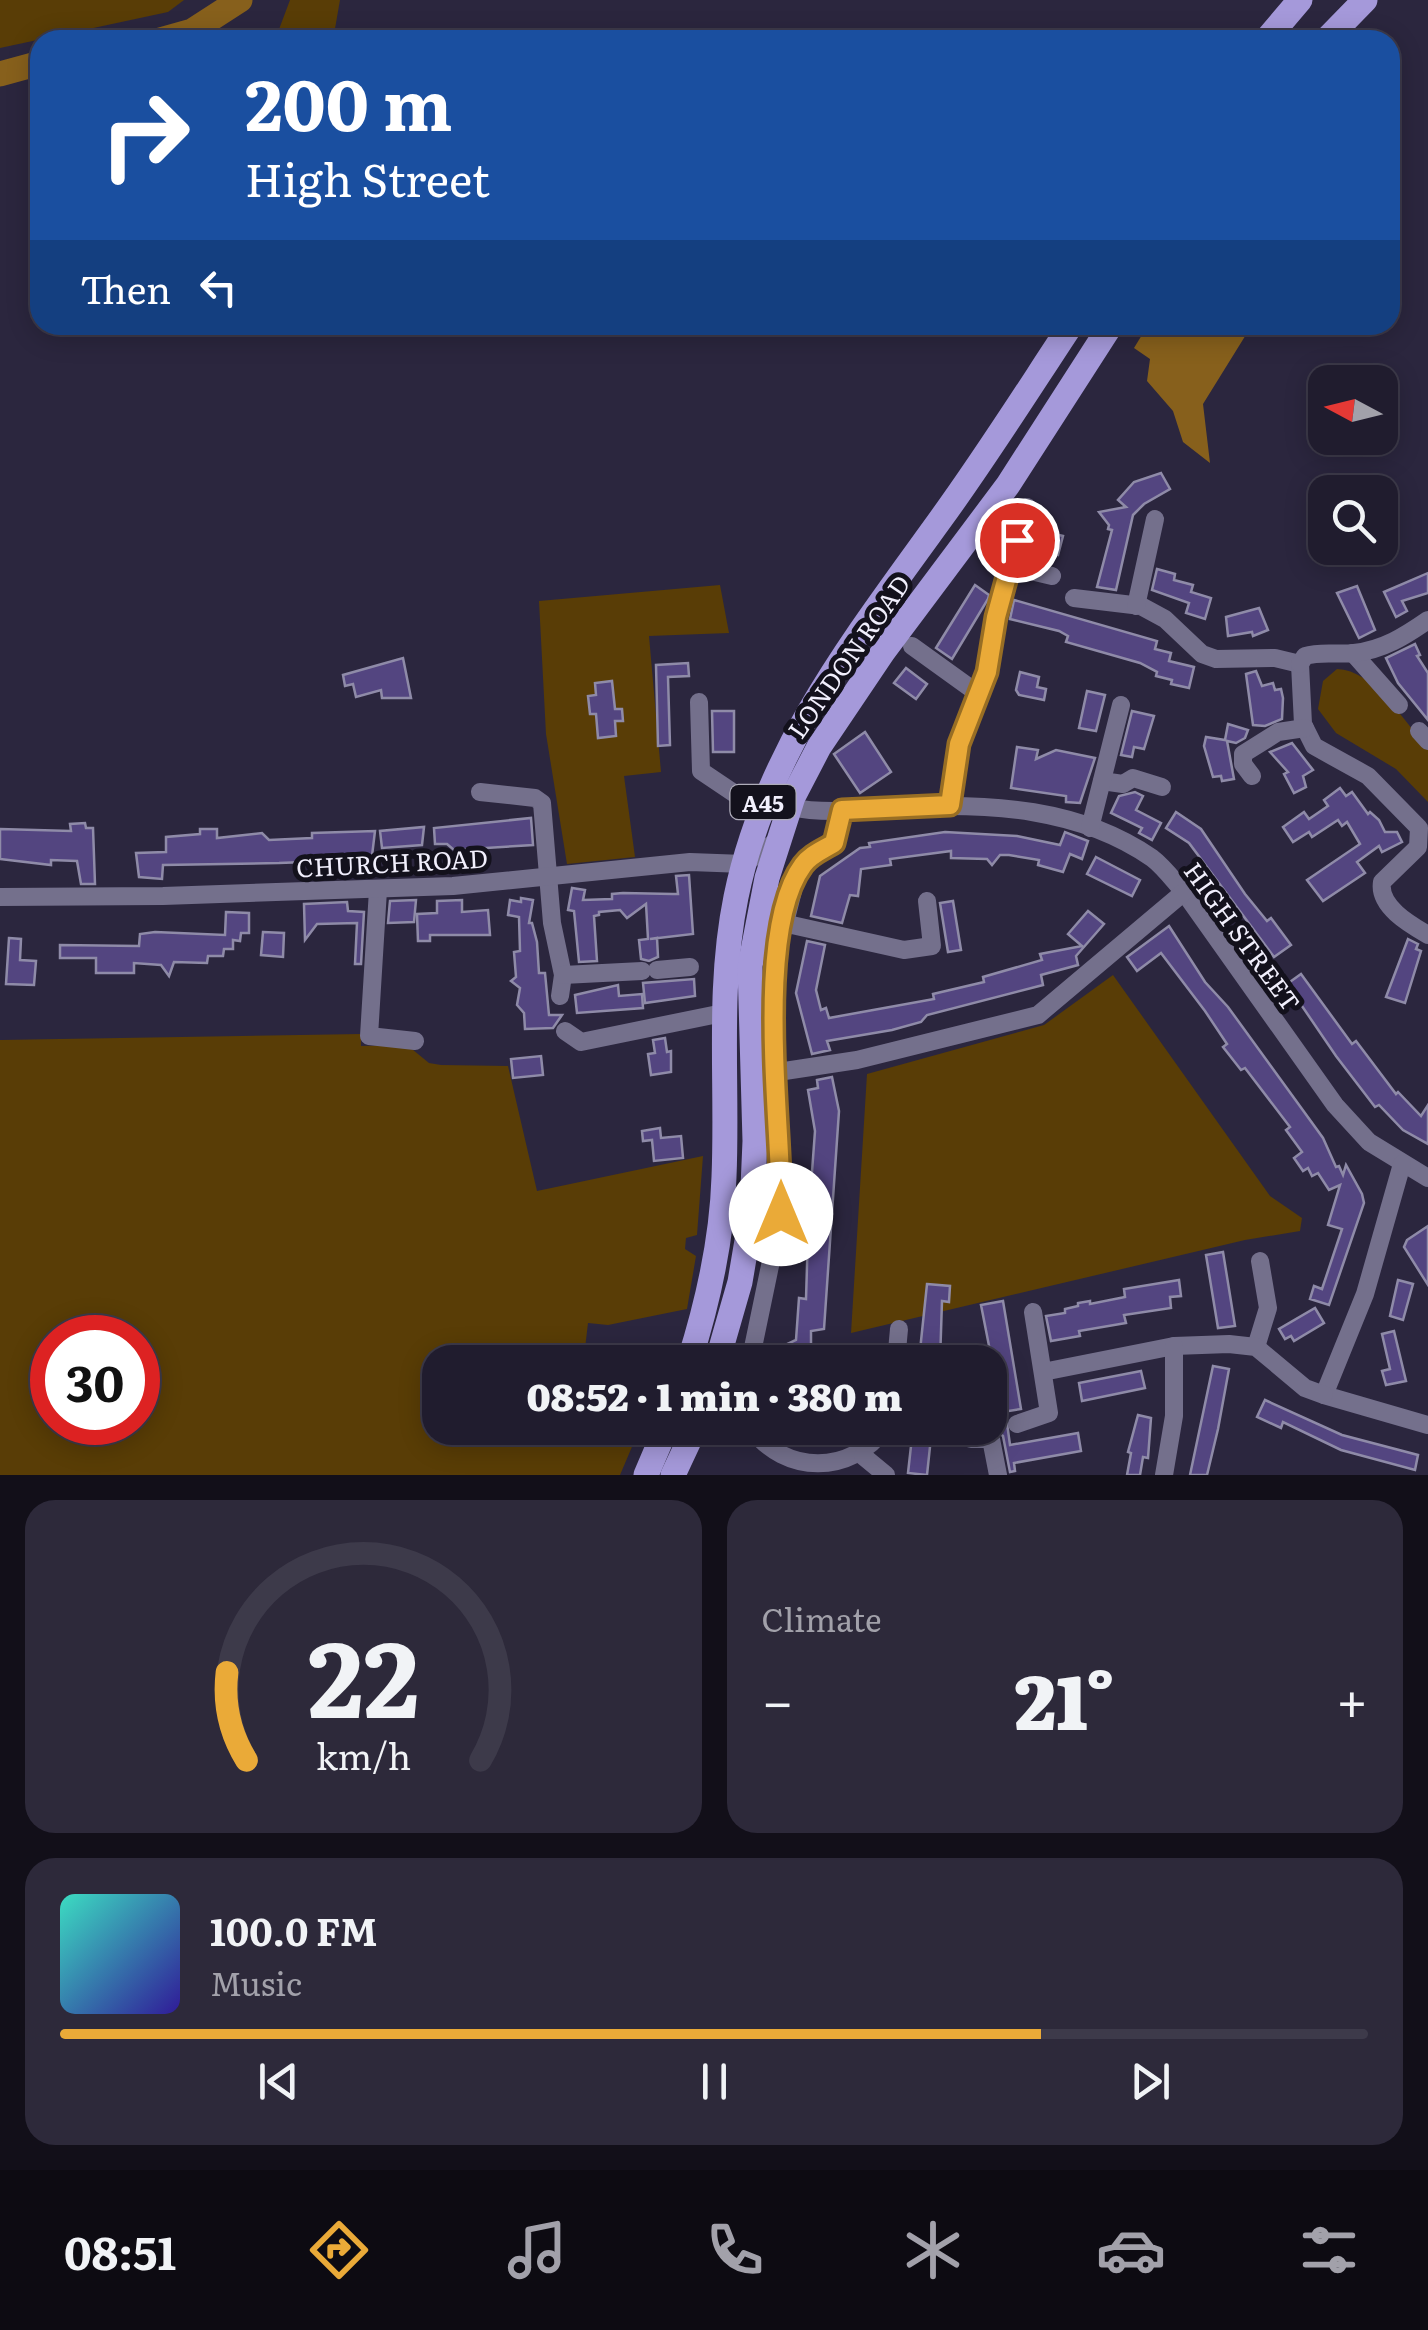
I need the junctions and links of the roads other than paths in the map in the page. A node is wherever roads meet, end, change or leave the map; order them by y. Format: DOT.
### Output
graph roads {
  1 [pos="1300,0"];
  2 [pos="1365,0"];
  3 [pos="1274,30"];
  4 [pos="1336,30"];
  5 [pos="1064,335"];
  6 [pos="1105,335"];
  7 [pos="1026,507"];
  8 [pos="1155,519"];
  9 [pos="1010,566"];
  10 [pos="1052,576"];
  11 [pos="1074,598"];
  12 [pos="1127,604"];
  13 [pos="1428,620"];
  14 [pos="912,646"];
  15 [pos="1353,653"];
  16 [pos="1300,664"];
  17 [pos="980,695"];
  18 [pos="699,702"];
  19 [pos="1121,705"];
  20 [pos="1399,705"];
  21 [pos="1305,728"];
  22 [pos="1252,776"];
  23 [pos="1102,781"];
  24 [pos="1162,788"];
  25 [pos="480,792"];
  26 [pos="950,805"];
  27 [pos="790,807"];
  28 [pos="760,810"];
  29 [pos="842,810"];
  30 [pos="1090,828"];
  31 [pos="778,840"];
  32 [pos="744,864"];
  33 [pos="548,876"];
  34 [pos="378,890"];
  35 [pos="1184,892"];
  36 [pos="0,897"];
  37 [pos="927,901"];
  38 [pos="783,922"];
  39 [pos="1428,935"];
  40 [pos="690,968"];
  41 [pos="563,975"];
  42 [pos="560,996"];
  43 [pos="723,1013"];
  44 [pos="565,1032"];
  45 [pos="414,1041"];
  46 [pos="778,1072"];
  47 [pos="1402,1164"];
  48 [pos="1428,1178"];
  49 [pos="1260,1262"];
  50 [pos="1034,1312"];
  51 [pos="899,1329"];
  52 [pos="694,1345"];
  53 [pos="722,1345"];
  54 [pos="754,1345"];
  55 [pos="898,1345"];
  56 [pos="1174,1346"];
  57 [pos="1256,1346"];
  58 [pos="1042,1372"];
  59 [pos="1324,1395"];
  60 [pos="1018,1424"];
  61 [pos="1428,1425"];
  62 [pos="659,1445"];
  63 [pos="687,1445"];
  64 [pos="765,1445"];
  65 [pos="871,1445"];
  66 [pos="992,1445"];
  67 [pos="862,1456"];
  68 [pos="646,1475"];
  69 [pos="673,1475"];
  70 [pos="886,1475"];
  71 [pos="998,1475"];
  72 [pos="1164,1475"];
  1 -- 3 [label="highway"];
  2 -- 4 [label="highway"];
  5 -- 28 [label="highway, LONDON ROAD / A45"];
  6 -- 27 [label="highway, LONDON ROAD / A45"];
  7 -- 9 [label="street"];
  8 -- 12 [label="street"];
  9 -- 10 [label="street"];
  9 -- 17 [label="street"];
  11 -- 12 [label="street"];
  12 -- 16 [label="street"];
  13 -- 15 [label="street"];
  14 -- 17 [label="street"];
  15 -- 16 [label="street"];
  15 -- 20 [label="street"];
  16 -- 21 [label="street"];
  17 -- 26 [label="street"];
  18 -- 28 [label="street"];
  19 -- 23 [label="street"];
  21 -- 22 [label="street"];
  21 -- 39 [label="street"];
  23 -- 24 [label="street"];
  23 -- 30 [label="street"];
  25 -- 33 [label="street"];
  26 -- 29 [label="street, HIGH STREET"];
  26 -- 30 [label="street, HIGH STREET"];
  27 -- 29 [label="street, HIGH STREET"];
  27 -- 31 [label="highway, LONDON ROAD / A45"];
  28 -- 32 [label="highway, LONDON ROAD / A45"];
  29 -- 38 [label="street"];
  30 -- 35 [label="street, HIGH STREET"];
  31 -- 32 [label="street"];
  31 -- 53 [label="highway, LONDON ROAD / A45"];
  32 -- 33 [label="street, CHURCH ROAD"];
  32 -- 43 [label="highway, LONDON ROAD / A45"];
  33 -- 34 [label="street, CHURCH ROAD"];
  33 -- 41 [label="street"];
  34 -- 36 [label="street, CHURCH ROAD"];
  34 -- 45 [label="street"];
  35 -- 46 [label="street"];
  35 -- 47 [label="street, HIGH STREET"];
  37 -- 38 [label="street"];
  38 -- 46 [label="street"];
  40 -- 41 [label="street"];
  41 -- 42 [label="street"];
  43 -- 44 [label="street"];
  43 -- 52 [label="highway, LONDON ROAD / A45"];
  46 -- 54 [label="street"];
  47 -- 48 [label="street, HIGH STREET"];
  47 -- 59 [label="street"];
  49 -- 57 [label="street"];
  50 -- 58 [label="street"];
  51 -- 55 [label="street"];
  56 -- 57 [label="street"];
  56 -- 58 [label="street"];
  56 -- 72 [label="street"];
  57 -- 59 [label="street"];
  58 -- 60 [label="street"];
  59 -- 61 [label="street"];
  62 -- 68 [label="highway"];
  63 -- 69 [label="highway"];
  64 -- 67 [label="street"];
  65 -- 67 [label="street"];
  66 -- 71 [label="street"];
  67 -- 70 [label="street"];
}
